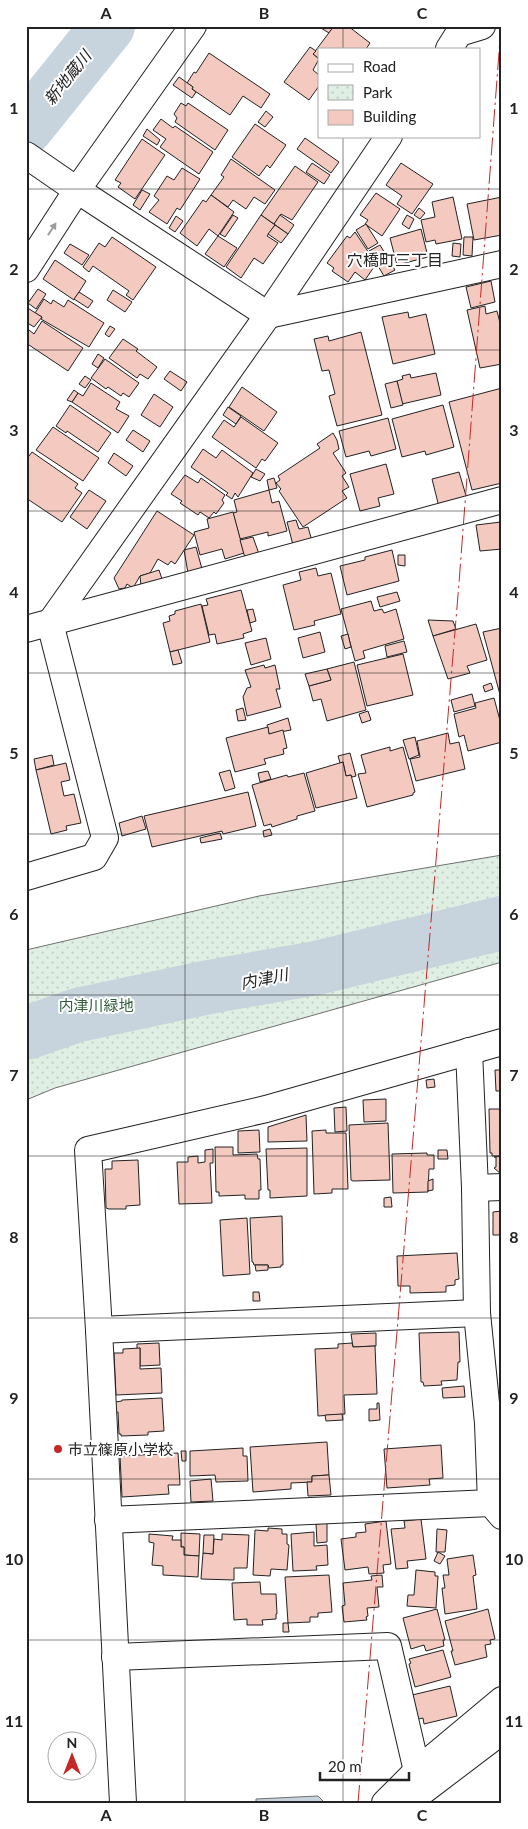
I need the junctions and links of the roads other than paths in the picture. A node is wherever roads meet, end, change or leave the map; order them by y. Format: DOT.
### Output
graph roads {
  1 [pos="193,26"];
  2 [pos="482,26"];
  3 [pos="450,48"];
  4 [pos="388,138"];
  5 [pos="26,154"];
  6 [pos="70,185"];
  7 [pos="502,264"];
  8 [pos="26,269"];
  9 [pos="268,316"];
  10 [pos="502,500"];
  11 [pos="38,626"];
  12 [pos="26,877"];
  13 [pos="502,1042"];
  14 [pos="469,1051"];
  15 [pos="502,1187"];
  16 [pos="475,1188"];
  17 [pos="477,1313"];
  18 [pos="99,1330"];
  19 [pos="495,1423"];
  20 [pos="496,1510"];
  21 [pos="108,1520"];
  22 [pos="115,1656"];
  23 [pos="502,1700"];
  24 [pos="502,1730"];
  25 [pos="418,1771"];
  26 [pos="123,1803"];
  27 [pos="385,1803"];
  28 [pos="407,1803"];
  1 -- 6 [label="street"];
  2 -- 3 [label="street"];
  4 -- 9 [label="street"];
  5 -- 6 [label="street"];
  8 -- 6 [label="street, one-way"];
  6 -- 9 [label="street"];
  7 -- 9 [label="street"];
  9 -- 11 [label="street"];
  10 -- 11 [label="street"];
  11 -- 12 [label="street"];
  13 -- 14 [label="street"];
  14 -- 16 [label="street"];
  14 -- 18 [label="street"];
  15 -- 16 [label="street"];
  16 -- 17 [label="street"];
  17 -- 18 [label="street"];
  17 -- 19 [label="street"];
  18 -- 21 [label="street"];
  19 -- 20 [label="street"];
  20 -- 21 [label="street"];
  21 -- 22 [label="street"];
  22 -- 25 [label="street"];
  22 -- 26 [label="street"];
  23 -- 25 [label="street"];
  24 -- 28 [label="street"];
  25 -- 27 [label="street"];
}
